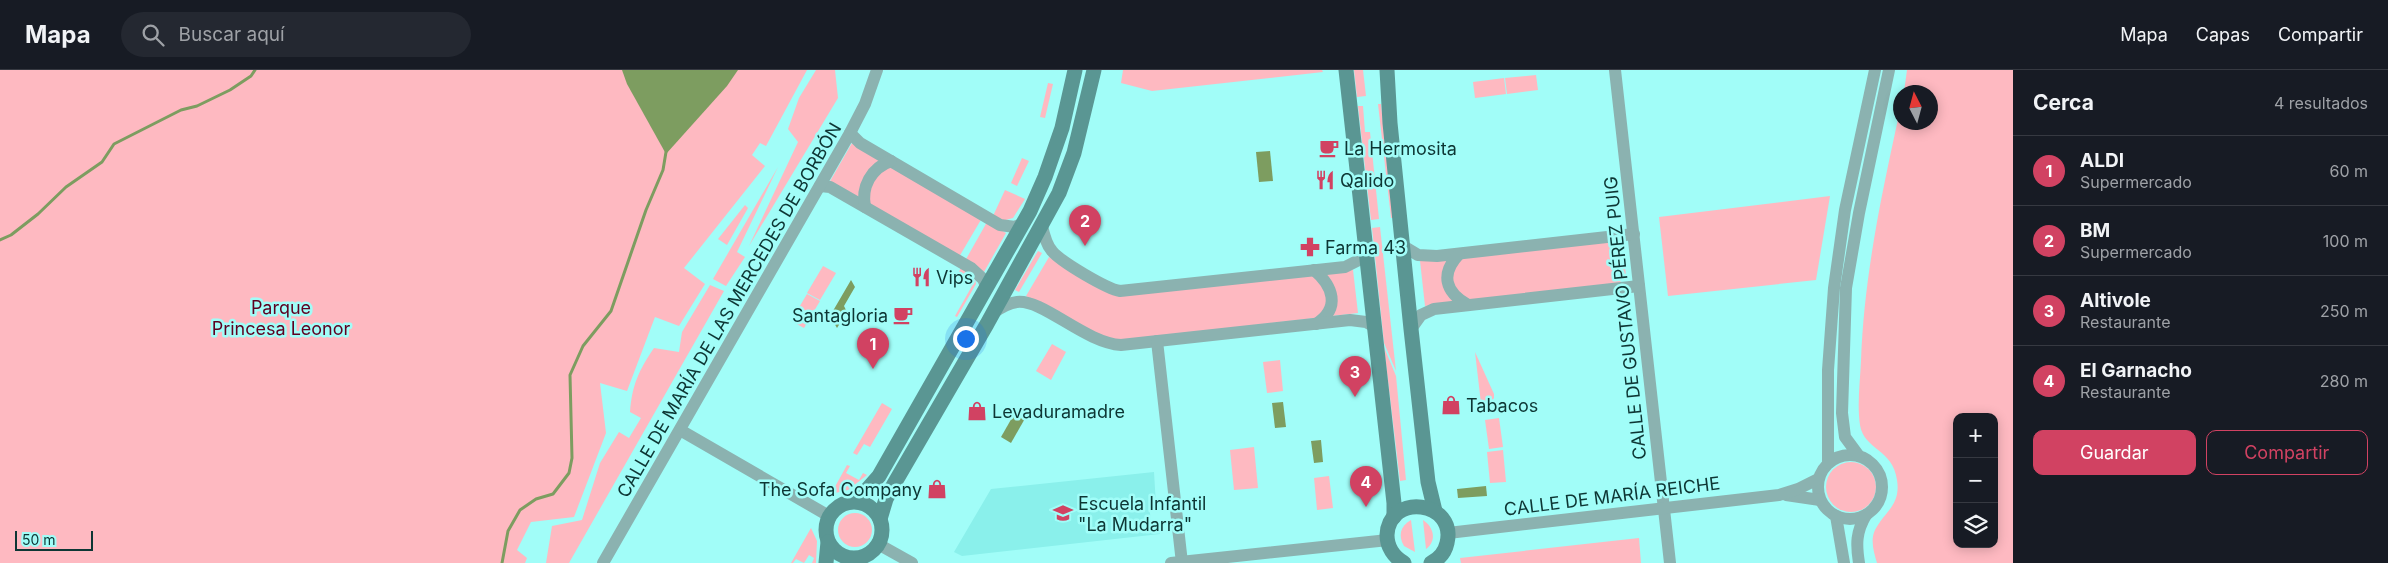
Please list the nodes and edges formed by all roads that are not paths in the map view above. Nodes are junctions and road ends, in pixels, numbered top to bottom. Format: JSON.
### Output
{"nodes":[{"id":1,"x":877,"y":70,"type":"edge"},
{"id":2,"x":1075,"y":70,"type":"edge"},
{"id":3,"x":1094,"y":70,"type":"edge"},
{"id":4,"x":1346,"y":70,"type":"edge"},
{"id":5,"x":1387,"y":70,"type":"edge"},
{"id":6,"x":1615,"y":70,"type":"edge"},
{"id":7,"x":1875,"y":70,"type":"edge"},
{"id":8,"x":1889,"y":70,"type":"edge"},
{"id":9,"x":850,"y":133,"type":"junction"},
{"id":10,"x":890,"y":161,"type":"junction"},
{"id":11,"x":820,"y":186,"type":"junction"},
{"id":12,"x":866,"y":207,"type":"junction"},
{"id":13,"x":1024,"y":224,"type":"junction"},
{"id":14,"x":1042,"y":226,"type":"junction"},
{"id":15,"x":1634,"y":234,"type":"junction"},
{"id":16,"x":1403,"y":246,"type":"junction"},
{"id":17,"x":1366,"y":253,"type":"junction"},
{"id":18,"x":1459,"y":254,"type":"junction"},
{"id":19,"x":1314,"y":270,"type":"junction"},
{"id":20,"x":1639,"y":286,"type":"junction"},
{"id":21,"x":987,"y":288,"type":"junction"},
{"id":22,"x":1468,"y":305,"type":"junction"},
{"id":23,"x":993,"y":313,"type":"junction"},
{"id":24,"x":1316,"y":324,"type":"junction"},
{"id":25,"x":1375,"y":327,"type":"junction"},
{"id":26,"x":1411,"y":329,"type":"junction"},
{"id":27,"x":1157,"y":341,"type":"junction"},
{"id":28,"x":680,"y":430,"type":"junction"},
{"id":29,"x":1859,"y":456,"type":"junction"},
{"id":30,"x":1828,"y":463,"type":"junction"},
{"id":31,"x":1818,"y":479,"type":"junction"},
{"id":32,"x":1779,"y":495,"type":"junction"},
{"id":33,"x":1820,"y":500,"type":"junction"},
{"id":34,"x":852,"y":501,"type":"junction"},
{"id":35,"x":1663,"y":508,"type":"junction"},
{"id":36,"x":1435,"y":511,"type":"junction"},
{"id":37,"x":1866,"y":515,"type":"junction"},
{"id":38,"x":829,"y":516,"type":"junction"},
{"id":39,"x":1836,"y":516,"type":"junction"},
{"id":40,"x":1394,"y":517,"type":"junction"},
{"id":41,"x":880,"y":519,"type":"junction"},
{"id":42,"x":1448,"y":533,"type":"junction"},
{"id":43,"x":1388,"y":540,"type":"junction"},
{"id":44,"x":828,"y":542,"type":"junction"},
{"id":45,"x":878,"y":544,"type":"junction"},
{"id":46,"x":1437,"y":560,"type":"edge"},
{"id":47,"x":854,"y":561,"type":"edge"},
{"id":48,"x":1401,"y":562,"type":"edge"},
{"id":49,"x":603,"y":563,"type":"edge"},
{"id":50,"x":826,"y":563,"type":"edge"},
{"id":51,"x":912,"y":563,"type":"edge"},
{"id":52,"x":1178,"y":563,"type":"edge"},
{"id":53,"x":1670,"y":563,"type":"edge"},
{"id":54,"x":1844,"y":563,"type":"edge"},
{"id":55,"x":1859,"y":563,"type":"edge"}],
"edges":[{"from":1,"to":9,"type":"street","name":"CALLE DE MARÍA DE LAS MERCEDES DE BORBÓN"},
{"from":2,"to":13,"type":"street"},
{"from":3,"to":14,"type":"street"},
{"from":4,"to":17,"type":"street"},
{"from":5,"to":16,"type":"street"},
{"from":6,"to":15,"type":"street","name":"CALLE DE GUSTAVO PÉREZ PUIG"},
{"from":7,"to":30,"type":"street"},
{"from":8,"to":29,"type":"street"},
{"from":9,"to":10,"type":"street"},
{"from":9,"to":11,"type":"street","name":"CALLE DE MARÍA DE LAS MERCEDES DE BORBÓN"},
{"from":10,"to":12,"type":"street"},
{"from":10,"to":13,"type":"street"},
{"from":11,"to":12,"type":"street"},
{"from":11,"to":28,"type":"street","name":"CALLE DE MARÍA DE LAS MERCEDES DE BORBÓN"},
{"from":12,"to":21,"type":"street"},
{"from":13,"to":21,"type":"street"},
{"from":14,"to":19,"type":"street"},
{"from":14,"to":23,"type":"street"},
{"from":15,"to":18,"type":"street"},
{"from":15,"to":20,"type":"street","name":"CALLE DE GUSTAVO PÉREZ PUIG"},
{"from":16,"to":18,"type":"street"},
{"from":16,"to":26,"type":"street"},
{"from":17,"to":19,"type":"street"},
{"from":17,"to":25,"type":"street"},
{"from":18,"to":22,"type":"street"},
{"from":19,"to":24,"type":"street"},
{"from":20,"to":22,"type":"street"},
{"from":20,"to":35,"type":"street","name":"CALLE DE GUSTAVO PÉREZ PUIG"},
{"from":21,"to":34,"type":"street"},
{"from":22,"to":26,"type":"street"},
{"from":23,"to":27,"type":"street"},
{"from":23,"to":41,"type":"street"},
{"from":24,"to":25,"type":"street"},
{"from":24,"to":27,"type":"street"},
{"from":25,"to":40,"type":"street"},
{"from":26,"to":36,"type":"street"},
{"from":27,"to":52,"type":"street"},
{"from":28,"to":38,"type":"street"},
{"from":28,"to":49,"type":"street","name":"CALLE DE MARÍA DE LAS MERCEDES DE BORBÓN"},
{"from":29,"to":30,"type":"street"},
{"from":29,"to":37,"type":"street"},
{"from":30,"to":31,"type":"street"},
{"from":31,"to":32,"type":"street","name":"CALLE DE MARÍA REICHE"},
{"from":31,"to":33,"type":"street"},
{"from":32,"to":33,"type":"street","name":"CALLE DE MARÍA REICHE"},
{"from":32,"to":35,"type":"street","name":"CALLE DE MARÍA REICHE"},
{"from":33,"to":39,"type":"street"},
{"from":34,"to":38,"type":"street"},
{"from":34,"to":41,"type":"street"},
{"from":35,"to":42,"type":"street","name":"CALLE DE MARÍA REICHE"},
{"from":35,"to":53,"type":"street","name":"CALLE DE GUSTAVO PÉREZ PUIG"},
{"from":36,"to":40,"type":"street"},
{"from":36,"to":42,"type":"street"},
{"from":37,"to":39,"type":"street"},
{"from":37,"to":55,"type":"street"},
{"from":38,"to":44,"type":"street"},
{"from":39,"to":54,"type":"street"},
{"from":40,"to":43,"type":"street"},
{"from":41,"to":45,"type":"street"},
{"from":42,"to":46,"type":"street"},
{"from":43,"to":48,"type":"street"},
{"from":43,"to":52,"type":"street"},
{"from":44,"to":47,"type":"street"},
{"from":44,"to":50,"type":"street"},
{"from":45,"to":47,"type":"street"},
{"from":45,"to":51,"type":"street"}]}
